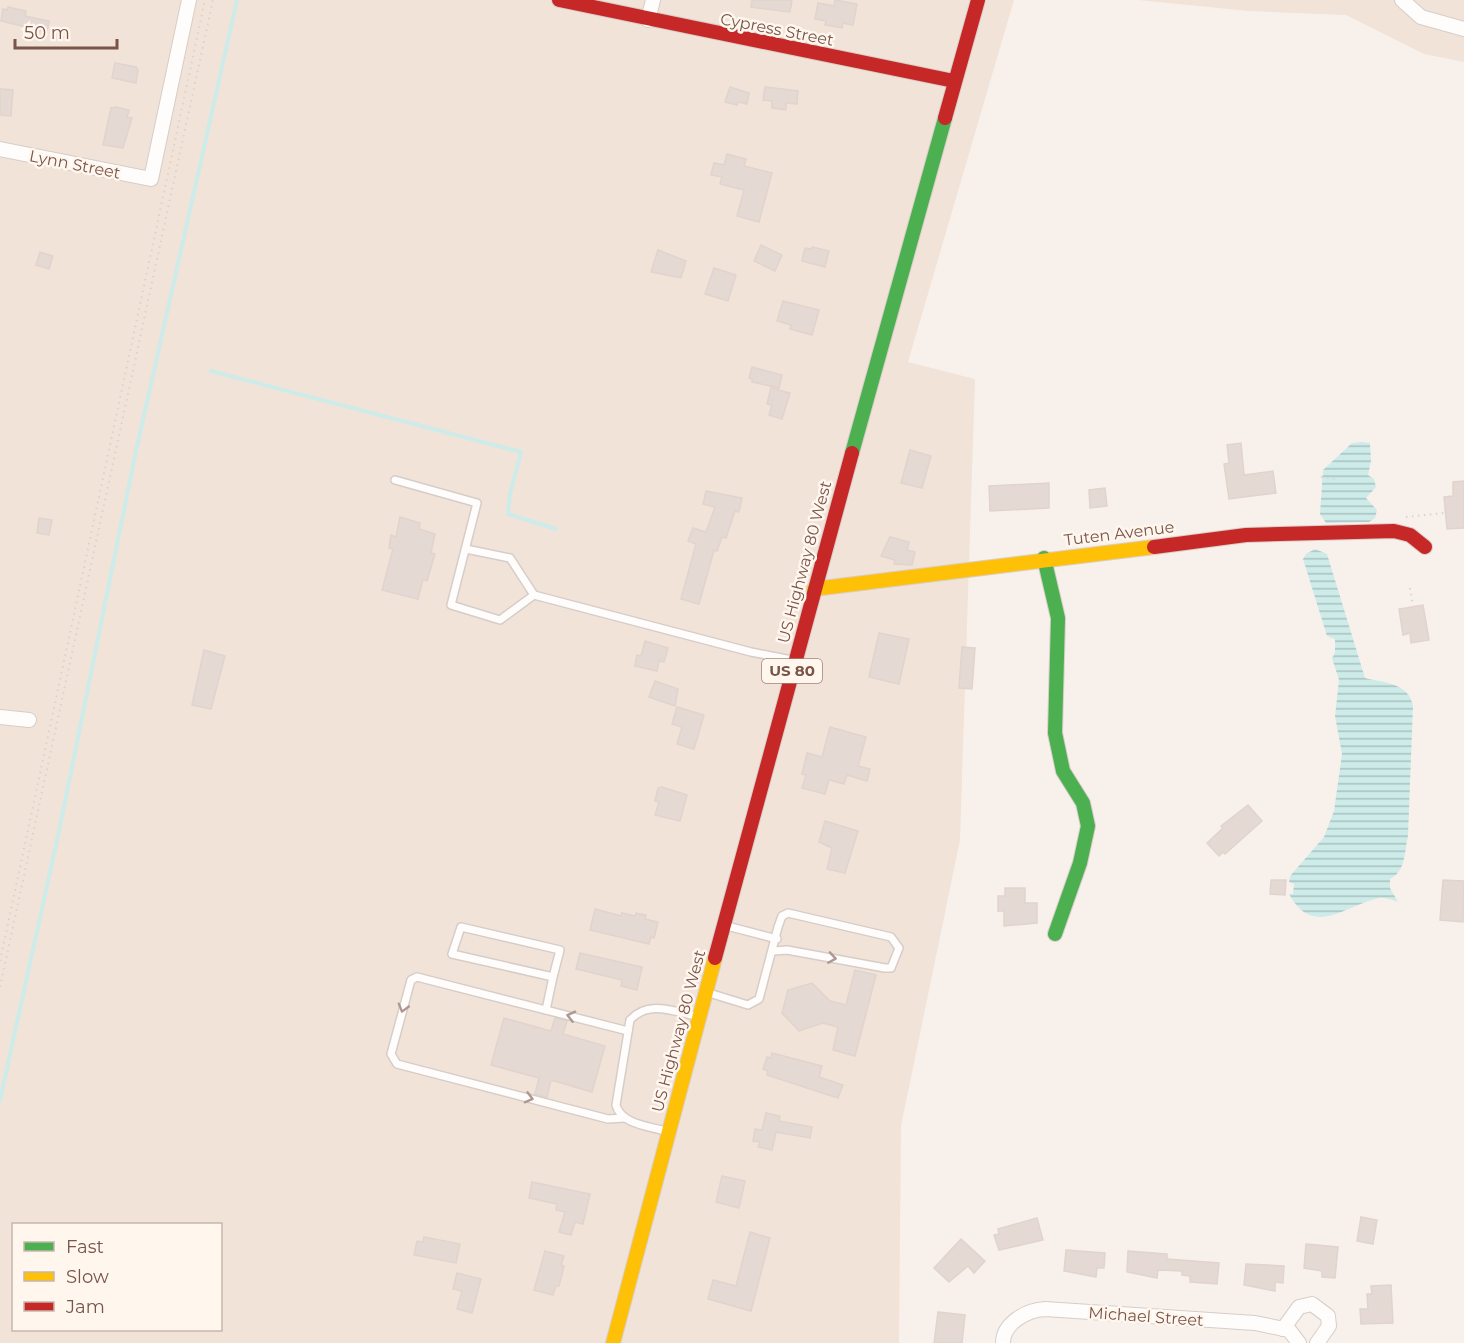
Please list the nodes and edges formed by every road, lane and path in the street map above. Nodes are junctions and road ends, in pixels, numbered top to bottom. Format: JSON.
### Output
{"nodes":[{"id":1,"x":189,"y":0,"type":"edge"},
{"id":2,"x":205,"y":0,"type":"edge"},
{"id":3,"x":213,"y":0,"type":"edge"},
{"id":4,"x":559,"y":0,"type":"edge"},
{"id":5,"x":652,"y":0,"type":"edge"},
{"id":6,"x":978,"y":0,"type":"edge"},
{"id":7,"x":1402,"y":0,"type":"edge"},
{"id":8,"x":648,"y":20,"type":"junction"},
{"id":9,"x":1464,"y":29,"type":"edge"},
{"id":10,"x":954,"y":81,"type":"junction"},
{"id":11,"x":0,"y":149,"type":"edge"},
{"id":12,"x":1321,"y":477,"type":"dead end"},
{"id":13,"x":1338,"y":479,"type":"dead end"},
{"id":14,"x":394,"y":480,"type":"dead end"},
{"id":15,"x":1444,"y":513,"type":"dead end"},
{"id":16,"x":1405,"y":517,"type":"dead end"},
{"id":17,"x":1425,"y":547,"type":"dead end"},
{"id":18,"x":466,"y":549,"type":"junction"},
{"id":19,"x":1044,"y":558,"type":"junction"},
{"id":20,"x":1410,"y":588,"type":"dead end"},
{"id":21,"x":814,"y":589,"type":"junction"},
{"id":22,"x":534,"y":595,"type":"junction"},
{"id":23,"x":1413,"y":605,"type":"dead end"},
{"id":24,"x":794,"y":661,"type":"junction"},
{"id":25,"x":0,"y":717,"type":"edge"},
{"id":26,"x":28,"y":720,"type":"dead end"},
{"id":27,"x":724,"y":925,"type":"junction"},
{"id":28,"x":1055,"y":933,"type":"dead end"},
{"id":29,"x":777,"y":939,"type":"junction"},
{"id":30,"x":774,"y":951,"type":"junction"},
{"id":31,"x":0,"y":961,"type":"edge"},
{"id":32,"x":553,"y":977,"type":"junction"},
{"id":33,"x":0,"y":987,"type":"edge"},
{"id":34,"x":706,"y":992,"type":"junction"},
{"id":35,"x":546,"y":1010,"type":"junction"},
{"id":36,"x":699,"y":1017,"type":"junction"},
{"id":37,"x":628,"y":1031,"type":"junction"},
{"id":38,"x":624,"y":1119,"type":"junction"},
{"id":39,"x":668,"y":1132,"type":"junction"},
{"id":40,"x":1283,"y":1329,"type":"junction"},
{"id":41,"x":613,"y":1343,"type":"edge"},
{"id":42,"x":1003,"y":1343,"type":"edge"},
{"id":43,"x":1299,"y":1343,"type":"edge"},
{"id":44,"x":1317,"y":1343,"type":"edge"}],
"edges":[{"from":1,"to":11,"type":"street","name":"Lynn Street"},
{"from":2,"to":31,"type":"path"},
{"from":3,"to":33,"type":"path"},
{"from":4,"to":8,"type":"street","name":"Cypress Street"},
{"from":5,"to":8,"type":"street"},
{"from":6,"to":10,"type":"street","name":"US Highway 80 West","number":"US 80"},
{"from":7,"to":9,"type":"street"},
{"from":8,"to":10,"type":"street","name":"Cypress Street"},
{"from":10,"to":21,"type":"street","name":"US Highway 80 West","number":"US 80"},
{"from":12,"to":13,"type":"path"},
{"from":14,"to":18,"type":"lane"},
{"from":15,"to":16,"type":"path"},
{"from":17,"to":19,"type":"street","name":"Tuten Avenue"},
{"from":18,"to":22,"type":"lane"},
{"from":18,"to":22,"type":"lane"},
{"from":19,"to":21,"type":"street","name":"Tuten Avenue"},
{"from":19,"to":28,"type":"street"},
{"from":20,"to":23,"type":"path"},
{"from":21,"to":24,"type":"street","name":"US Highway 80 West","number":"US 80"},
{"from":22,"to":24,"type":"lane"},
{"from":24,"to":27,"type":"street","name":"US Highway 80 West","number":"US 80"},
{"from":25,"to":26,"type":"street"},
{"from":27,"to":29,"type":"lane"},
{"from":27,"to":34,"type":"street","name":"US Highway 80 West","number":"US 80"},
{"from":29,"to":30,"type":"lane"},
{"from":30,"to":29,"type":"lane","one_way":true},
{"from":30,"to":34,"type":"lane"},
{"from":32,"to":32,"type":"lane"},
{"from":32,"to":35,"type":"lane"},
{"from":34,"to":36,"type":"street","name":"US Highway 80 West","number":"US 80"},
{"from":37,"to":35,"type":"lane","one_way":true},
{"from":35,"to":38,"type":"lane","one_way":true},
{"from":36,"to":37,"type":"lane"},
{"from":36,"to":39,"type":"street","name":"US Highway 80 West","number":"US 80"},
{"from":37,"to":38,"type":"lane"},
{"from":38,"to":39,"type":"lane"},
{"from":39,"to":41,"type":"street","name":"US Highway 80 West","number":"US 80"},
{"from":40,"to":42,"type":"street","name":"Michael Street"},
{"from":40,"to":43,"type":"street","name":"Michael Street"},
{"from":40,"to":44,"type":"street"}]}
